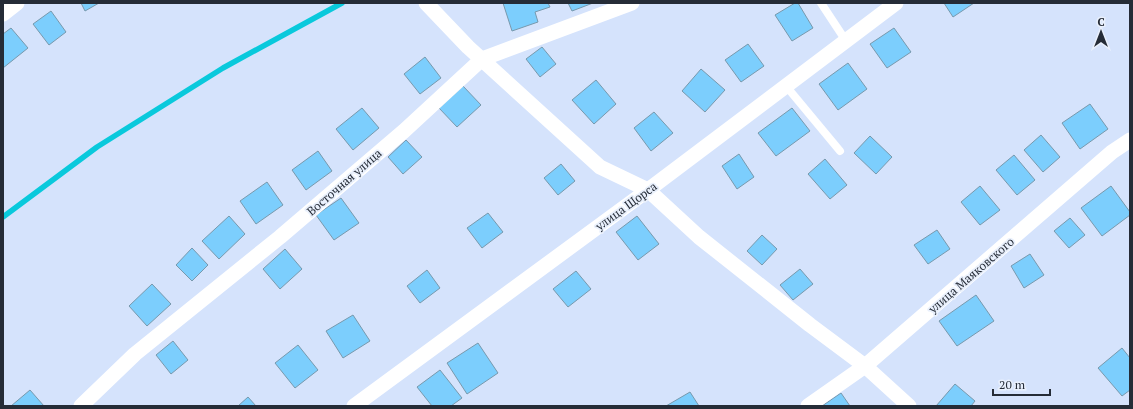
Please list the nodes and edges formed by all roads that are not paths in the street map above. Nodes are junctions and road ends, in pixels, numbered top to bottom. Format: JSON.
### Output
{"nodes":[{"id":1,"x":17,"y":3,"type":"edge"},
{"id":2,"x":426,"y":3,"type":"edge"},
{"id":3,"x":632,"y":3,"type":"edge"},
{"id":4,"x":821,"y":3,"type":"edge"},
{"id":5,"x":896,"y":3,"type":"edge"},
{"id":6,"x":3,"y":14,"type":"edge"},
{"id":7,"x":846,"y":40,"type":"junction"},
{"id":8,"x":482,"y":59,"type":"junction"},
{"id":9,"x":786,"y":86,"type":"junction"},
{"id":10,"x":1130,"y":140,"type":"edge"},
{"id":11,"x":840,"y":151,"type":"dead end"},
{"id":12,"x":648,"y":190,"type":"junction"},
{"id":13,"x":865,"y":366,"type":"junction"},
{"id":14,"x":81,"y":406,"type":"edge"},
{"id":15,"x":354,"y":406,"type":"edge"},
{"id":16,"x":808,"y":406,"type":"edge"},
{"id":17,"x":909,"y":406,"type":"edge"}],
"edges":[{"from":1,"to":6,"type":"street"},
{"from":2,"to":8,"type":"street"},
{"from":3,"to":8,"type":"street","name":"Восточная улица"},
{"from":4,"to":7,"type":"lane"},
{"from":5,"to":7,"type":"street","name":"улица Щорса"},
{"from":7,"to":9,"type":"street","name":"улица Щорса"},
{"from":8,"to":12,"type":"street"},
{"from":8,"to":14,"type":"street","name":"Восточная улица"},
{"from":9,"to":11,"type":"lane"},
{"from":9,"to":12,"type":"street","name":"улица Щорса"},
{"from":10,"to":13,"type":"street","name":"улица Маяковского"},
{"from":12,"to":13,"type":"street"},
{"from":12,"to":15,"type":"street","name":"улица Щорса"},
{"from":13,"to":16,"type":"street","name":"улица Маяковского"},
{"from":13,"to":17,"type":"street"}]}
